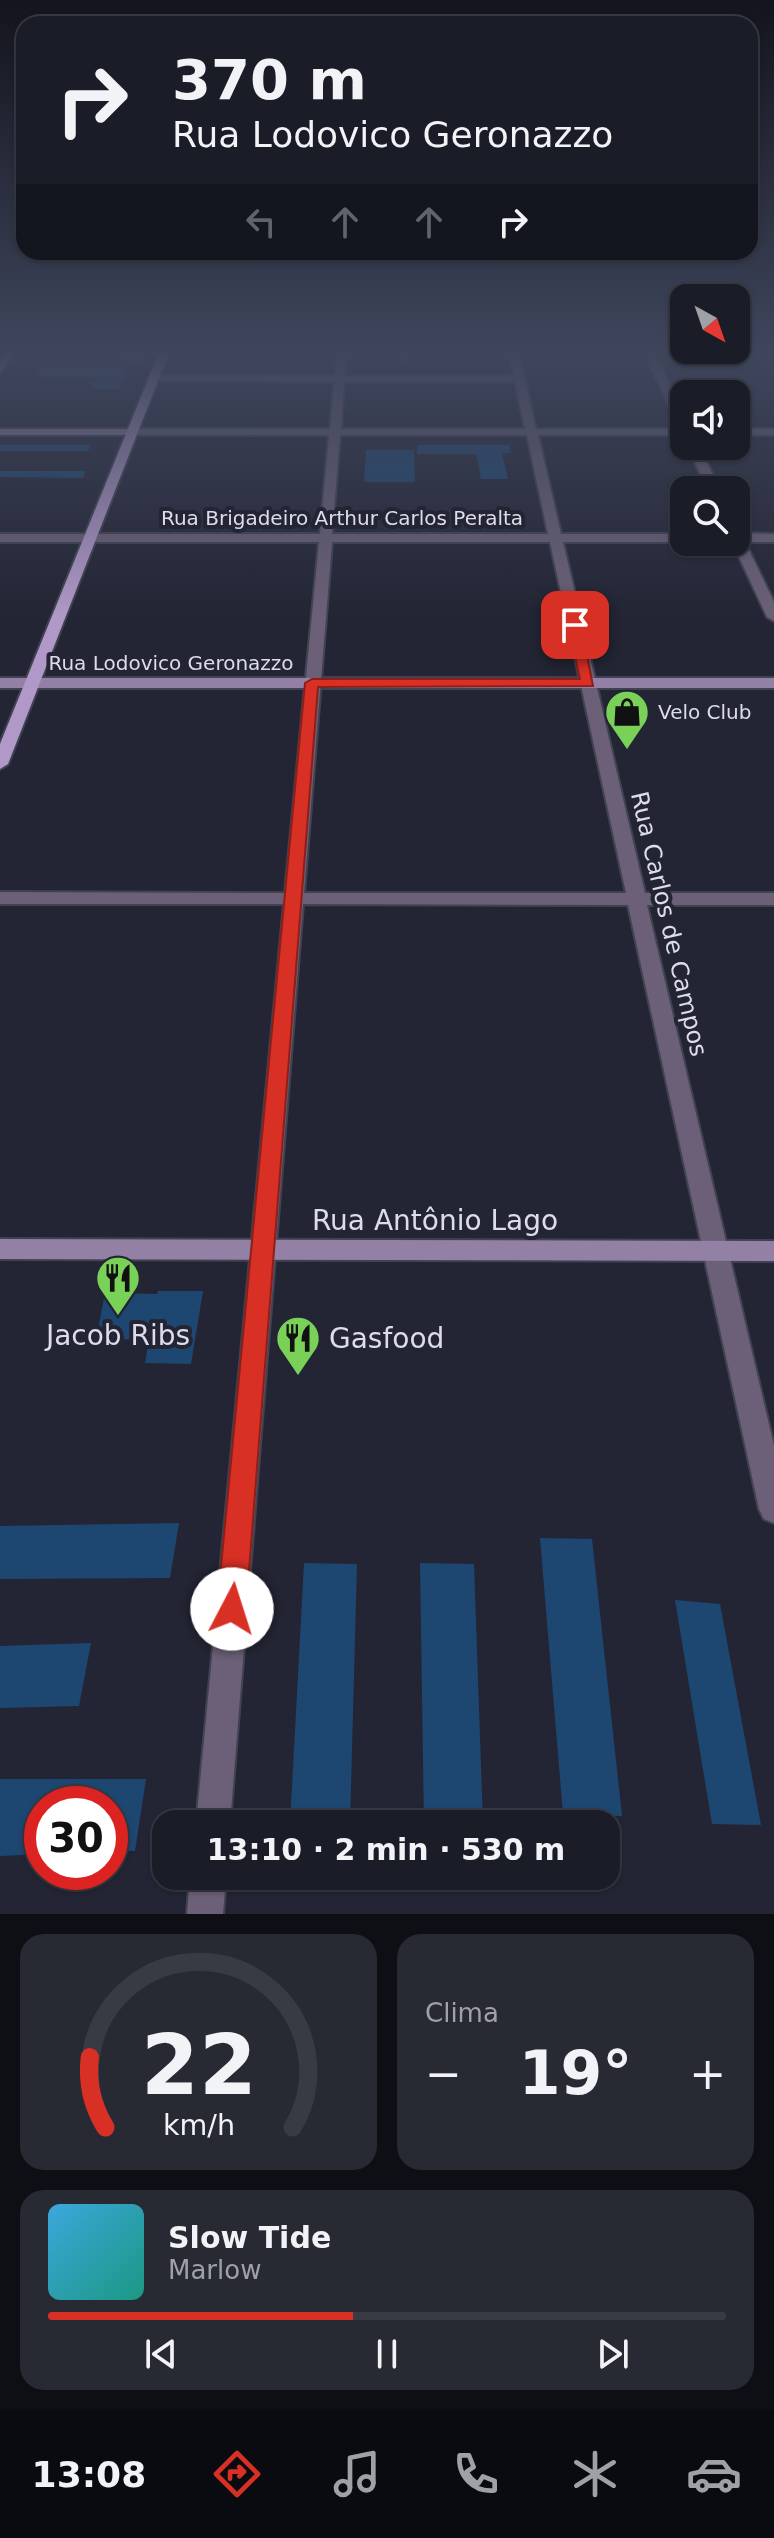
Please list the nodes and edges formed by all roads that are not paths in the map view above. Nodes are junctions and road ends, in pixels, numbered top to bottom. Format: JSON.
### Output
{"nodes":[{"id":1,"x":129,"y":439,"type":"edge"},
{"id":2,"x":333,"y":439,"type":"edge"},
{"id":3,"x":533,"y":439,"type":"edge"},
{"id":4,"x":0,"y":538,"type":"edge"},
{"id":5,"x":90,"y":538,"type":"junction"},
{"id":6,"x":324,"y":538,"type":"junction"},
{"id":7,"x":555,"y":538,"type":"junction"},
{"id":8,"x":670,"y":538,"type":"edge"},
{"id":9,"x":750,"y":538,"type":"edge"},
{"id":10,"x":774,"y":538,"type":"edge"},
{"id":11,"x":745,"y":556,"type":"edge"},
{"id":12,"x":774,"y":617,"type":"edge"},
{"id":13,"x":0,"y":683,"type":"edge"},
{"id":14,"x":32,"y":683,"type":"junction"},
{"id":15,"x":312,"y":683,"type":"junction"},
{"id":16,"x":588,"y":683,"type":"junction"},
{"id":17,"x":774,"y":683,"type":"edge"},
{"id":18,"x":0,"y":764,"type":"edge"},
{"id":19,"x":0,"y":898,"type":"edge"},
{"id":20,"x":293,"y":898,"type":"junction"},
{"id":21,"x":637,"y":898,"type":"junction"},
{"id":22,"x":774,"y":899,"type":"edge"},
{"id":23,"x":0,"y":1249,"type":"edge"},
{"id":24,"x":263,"y":1249,"type":"junction"},
{"id":25,"x":716,"y":1250,"type":"junction"},
{"id":26,"x":774,"y":1251,"type":"edge"},
{"id":27,"x":774,"y":1509,"type":"edge"},
{"id":28,"x":214,"y":1810,"type":"edge"},
{"id":29,"x":207,"y":1890,"type":"edge"},
{"id":30,"x":205,"y":1914,"type":"edge"}],
"edges":[{"from":1,"to":5,"type":"main road"},
{"from":2,"to":6,"type":"street"},
{"from":3,"to":7,"type":"street","name":"Rua Carlos de Campos"},
{"from":4,"to":5,"type":"street","name":"Rua Brigadeiro Arthur Carlos Peralta"},
{"from":5,"to":6,"type":"street","name":"Rua Brigadeiro Arthur Carlos Peralta"},
{"from":5,"to":14,"type":"main road"},
{"from":6,"to":7,"type":"street","name":"Rua Brigadeiro Arthur Carlos Peralta"},
{"from":6,"to":15,"type":"street"},
{"from":7,"to":8,"type":"street","name":"Rua Brigadeiro Arthur Carlos Peralta"},
{"from":7,"to":16,"type":"street","name":"Rua Carlos de Campos"},
{"from":9,"to":10,"type":"street"},
{"from":11,"to":12,"type":"street"},
{"from":13,"to":14,"type":"main road","name":"Rua Lodovico Geronazzo"},
{"from":14,"to":15,"type":"main road","name":"Rua Lodovico Geronazzo"},
{"from":14,"to":18,"type":"main road"},
{"from":15,"to":16,"type":"main road","name":"Rua Lodovico Geronazzo"},
{"from":15,"to":20,"type":"street"},
{"from":16,"to":17,"type":"main road","name":"Rua Lodovico Geronazzo"},
{"from":16,"to":21,"type":"street","name":"Rua Carlos de Campos"},
{"from":19,"to":20,"type":"street"},
{"from":20,"to":21,"type":"street"},
{"from":20,"to":24,"type":"street"},
{"from":21,"to":22,"type":"street"},
{"from":21,"to":25,"type":"street","name":"Rua Carlos de Campos"},
{"from":23,"to":24,"type":"main road","name":"Rua Antônio Lago"},
{"from":24,"to":25,"type":"main road","name":"Rua Antônio Lago"},
{"from":24,"to":28,"type":"street"},
{"from":25,"to":26,"type":"main road","name":"Rua Antônio Lago"},
{"from":25,"to":27,"type":"street","name":"Rua Carlos de Campos"},
{"from":29,"to":30,"type":"street"}]}
